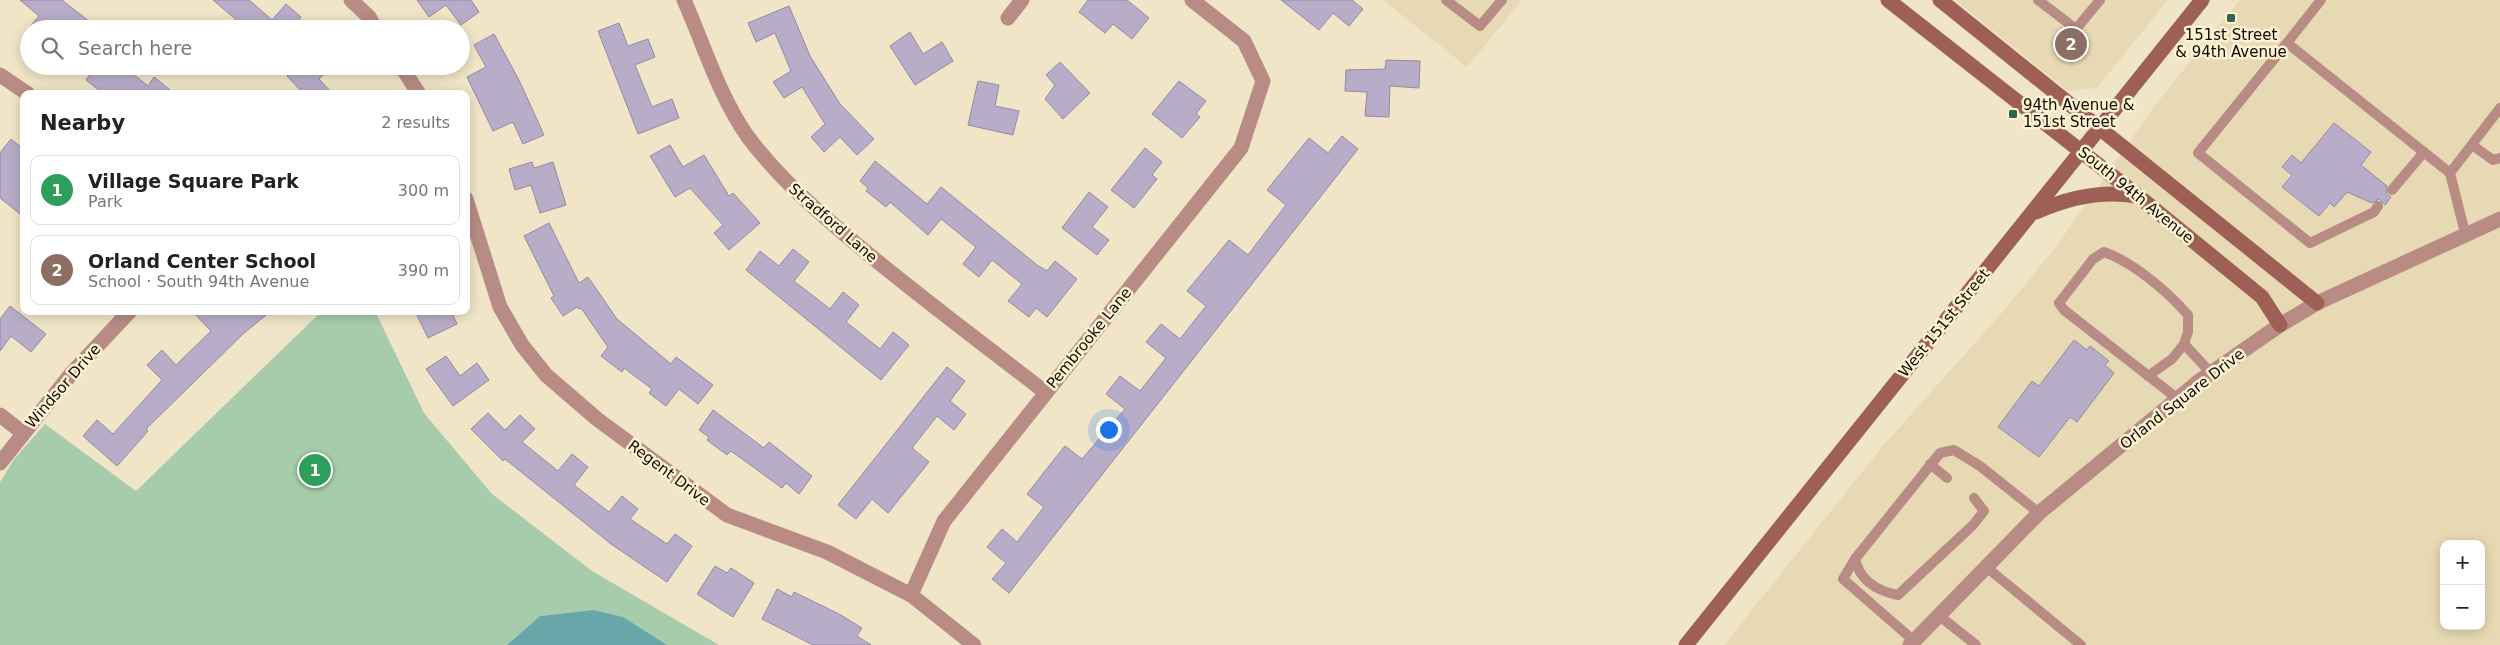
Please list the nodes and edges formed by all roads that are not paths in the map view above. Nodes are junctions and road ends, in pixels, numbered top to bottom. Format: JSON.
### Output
{"nodes":[{"id":1,"x":351,"y":0,"type":"edge"},
{"id":2,"x":684,"y":0,"type":"edge"},
{"id":3,"x":1022,"y":0,"type":"edge"},
{"id":4,"x":1192,"y":0,"type":"edge"},
{"id":5,"x":1446,"y":0,"type":"edge"},
{"id":6,"x":1502,"y":0,"type":"edge"},
{"id":7,"x":1888,"y":0,"type":"edge"},
{"id":8,"x":1940,"y":0,"type":"edge"},
{"id":9,"x":2038,"y":0,"type":"edge"},
{"id":10,"x":2100,"y":0,"type":"edge"},
{"id":11,"x":2202,"y":0,"type":"edge"},
{"id":12,"x":2321,"y":0,"type":"edge"},
{"id":13,"x":1008,"y":18,"type":"dead end"},
{"id":14,"x":371,"y":20,"type":"edge"},
{"id":15,"x":2287,"y":43,"type":"junction"},
{"id":16,"x":0,"y":75,"type":"edge"},
{"id":17,"x":407,"y":75,"type":"edge"},
{"id":18,"x":22,"y":90,"type":"edge"},
{"id":19,"x":416,"y":90,"type":"edge"},
{"id":20,"x":2500,"y":108,"type":"edge"},
{"id":21,"x":2100,"y":129,"type":"junction"},
{"id":22,"x":2472,"y":145,"type":"junction"},
{"id":23,"x":2082,"y":152,"type":"junction"},
{"id":24,"x":2424,"y":152,"type":"junction"},
{"id":25,"x":2500,"y":158,"type":"edge"},
{"id":26,"x":2450,"y":172,"type":"junction"},
{"id":27,"x":2392,"y":190,"type":"dead end"},
{"id":28,"x":2138,"y":196,"type":"junction"},
{"id":29,"x":2378,"y":206,"type":"dead end"},
{"id":30,"x":470,"y":212,"type":"edge"},
{"id":31,"x":2032,"y":214,"type":"junction"},
{"id":32,"x":2500,"y":219,"type":"edge"},
{"id":33,"x":2465,"y":233,"type":"junction"},
{"id":34,"x":2317,"y":303,"type":"junction"},
{"id":35,"x":126,"y":315,"type":"edge"},
{"id":36,"x":2280,"y":325,"type":"junction"},
{"id":37,"x":2184,"y":344,"type":"junction"},
{"id":38,"x":2211,"y":373,"type":"junction"},
{"id":39,"x":2148,"y":376,"type":"junction"},
{"id":40,"x":1046,"y":392,"type":"junction"},
{"id":41,"x":2178,"y":399,"type":"junction"},
{"id":42,"x":0,"y":415,"type":"edge"},
{"id":43,"x":23,"y":433,"type":"junction"},
{"id":44,"x":0,"y":464,"type":"edge"},
{"id":45,"x":1930,"y":464,"type":"junction"},
{"id":46,"x":1947,"y":478,"type":"dead end"},
{"id":47,"x":1974,"y":498,"type":"dead end"},
{"id":48,"x":2039,"y":513,"type":"junction"},
{"id":49,"x":1854,"y":559,"type":"junction"},
{"id":50,"x":1985,"y":566,"type":"junction"},
{"id":51,"x":911,"y":595,"type":"junction"},
{"id":52,"x":1937,"y":614,"type":"junction"},
{"id":53,"x":1911,"y":643,"type":"edge"},
{"id":54,"x":974,"y":645,"type":"edge"},
{"id":55,"x":1686,"y":645,"type":"edge"},
{"id":56,"x":1976,"y":645,"type":"edge"},
{"id":57,"x":2081,"y":645,"type":"edge"}],
"edges":[{"from":1,"to":14,"type":"street"},
{"from":2,"to":40,"type":"street","name":"Stradford Lane"},
{"from":3,"to":13,"type":"street"},
{"from":4,"to":40,"type":"street","name":"Pembrooke Lane"},
{"from":5,"to":6,"type":"lane"},
{"from":7,"to":23,"type":"street","name":"South 94th Avenue"},
{"from":8,"to":21,"type":"street","name":"South 94th Avenue"},
{"from":9,"to":10,"type":"lane"},
{"from":11,"to":21,"type":"street","name":"West 151st Street"},
{"from":12,"to":15,"type":"lane"},
{"from":15,"to":24,"type":"lane"},
{"from":15,"to":29,"type":"lane"},
{"from":16,"to":18,"type":"street"},
{"from":17,"to":19,"type":"street"},
{"from":20,"to":22,"type":"lane"},
{"from":21,"to":23,"type":"street","name":"West 151st Street"},
{"from":21,"to":34,"type":"street","name":"South 94th Avenue"},
{"from":22,"to":25,"type":"lane"},
{"from":22,"to":26,"type":"lane"},
{"from":23,"to":28,"type":"street","name":"South 94th Avenue"},
{"from":23,"to":31,"type":"street","name":"West 151st Street"},
{"from":24,"to":26,"type":"lane"},
{"from":24,"to":27,"type":"lane"},
{"from":26,"to":33,"type":"lane"},
{"from":28,"to":31,"type":"street"},
{"from":28,"to":36,"type":"street","name":"South 94th Avenue"},
{"from":30,"to":51,"type":"street","name":"Regent Drive"},
{"from":31,"to":55,"type":"street","name":"West 151st Street"},
{"from":32,"to":33,"type":"street","name":"Orland Square Drive"},
{"from":33,"to":34,"type":"street","name":"Orland Square Drive"},
{"from":34,"to":36,"type":"street","name":"Orland Square Drive"},
{"from":35,"to":43,"type":"street","name":"Windsor Drive"},
{"from":36,"to":38,"type":"street","name":"Orland Square Drive"},
{"from":37,"to":38,"type":"lane"},
{"from":37,"to":39,"type":"lane"},
{"from":37,"to":39,"type":"lane"},
{"from":38,"to":41,"type":"street","name":"Orland Square Drive"},
{"from":39,"to":41,"type":"lane"},
{"from":40,"to":51,"type":"street","name":"Pembrooke Lane"},
{"from":41,"to":48,"type":"street","name":"Orland Square Drive"},
{"from":42,"to":43,"type":"street"},
{"from":43,"to":44,"type":"street","name":"Windsor Drive"},
{"from":45,"to":46,"type":"lane"},
{"from":45,"to":48,"type":"lane"},
{"from":45,"to":49,"type":"lane"},
{"from":47,"to":49,"type":"lane"},
{"from":48,"to":50,"type":"street","name":"Orland Square Drive"},
{"from":49,"to":53,"type":"lane"},
{"from":50,"to":52,"type":"street","name":"Orland Square Drive"},
{"from":50,"to":57,"type":"lane"},
{"from":51,"to":54,"type":"street","name":"Regent Drive"},
{"from":52,"to":53,"type":"street","name":"Orland Square Drive"},
{"from":52,"to":56,"type":"lane"}]}
